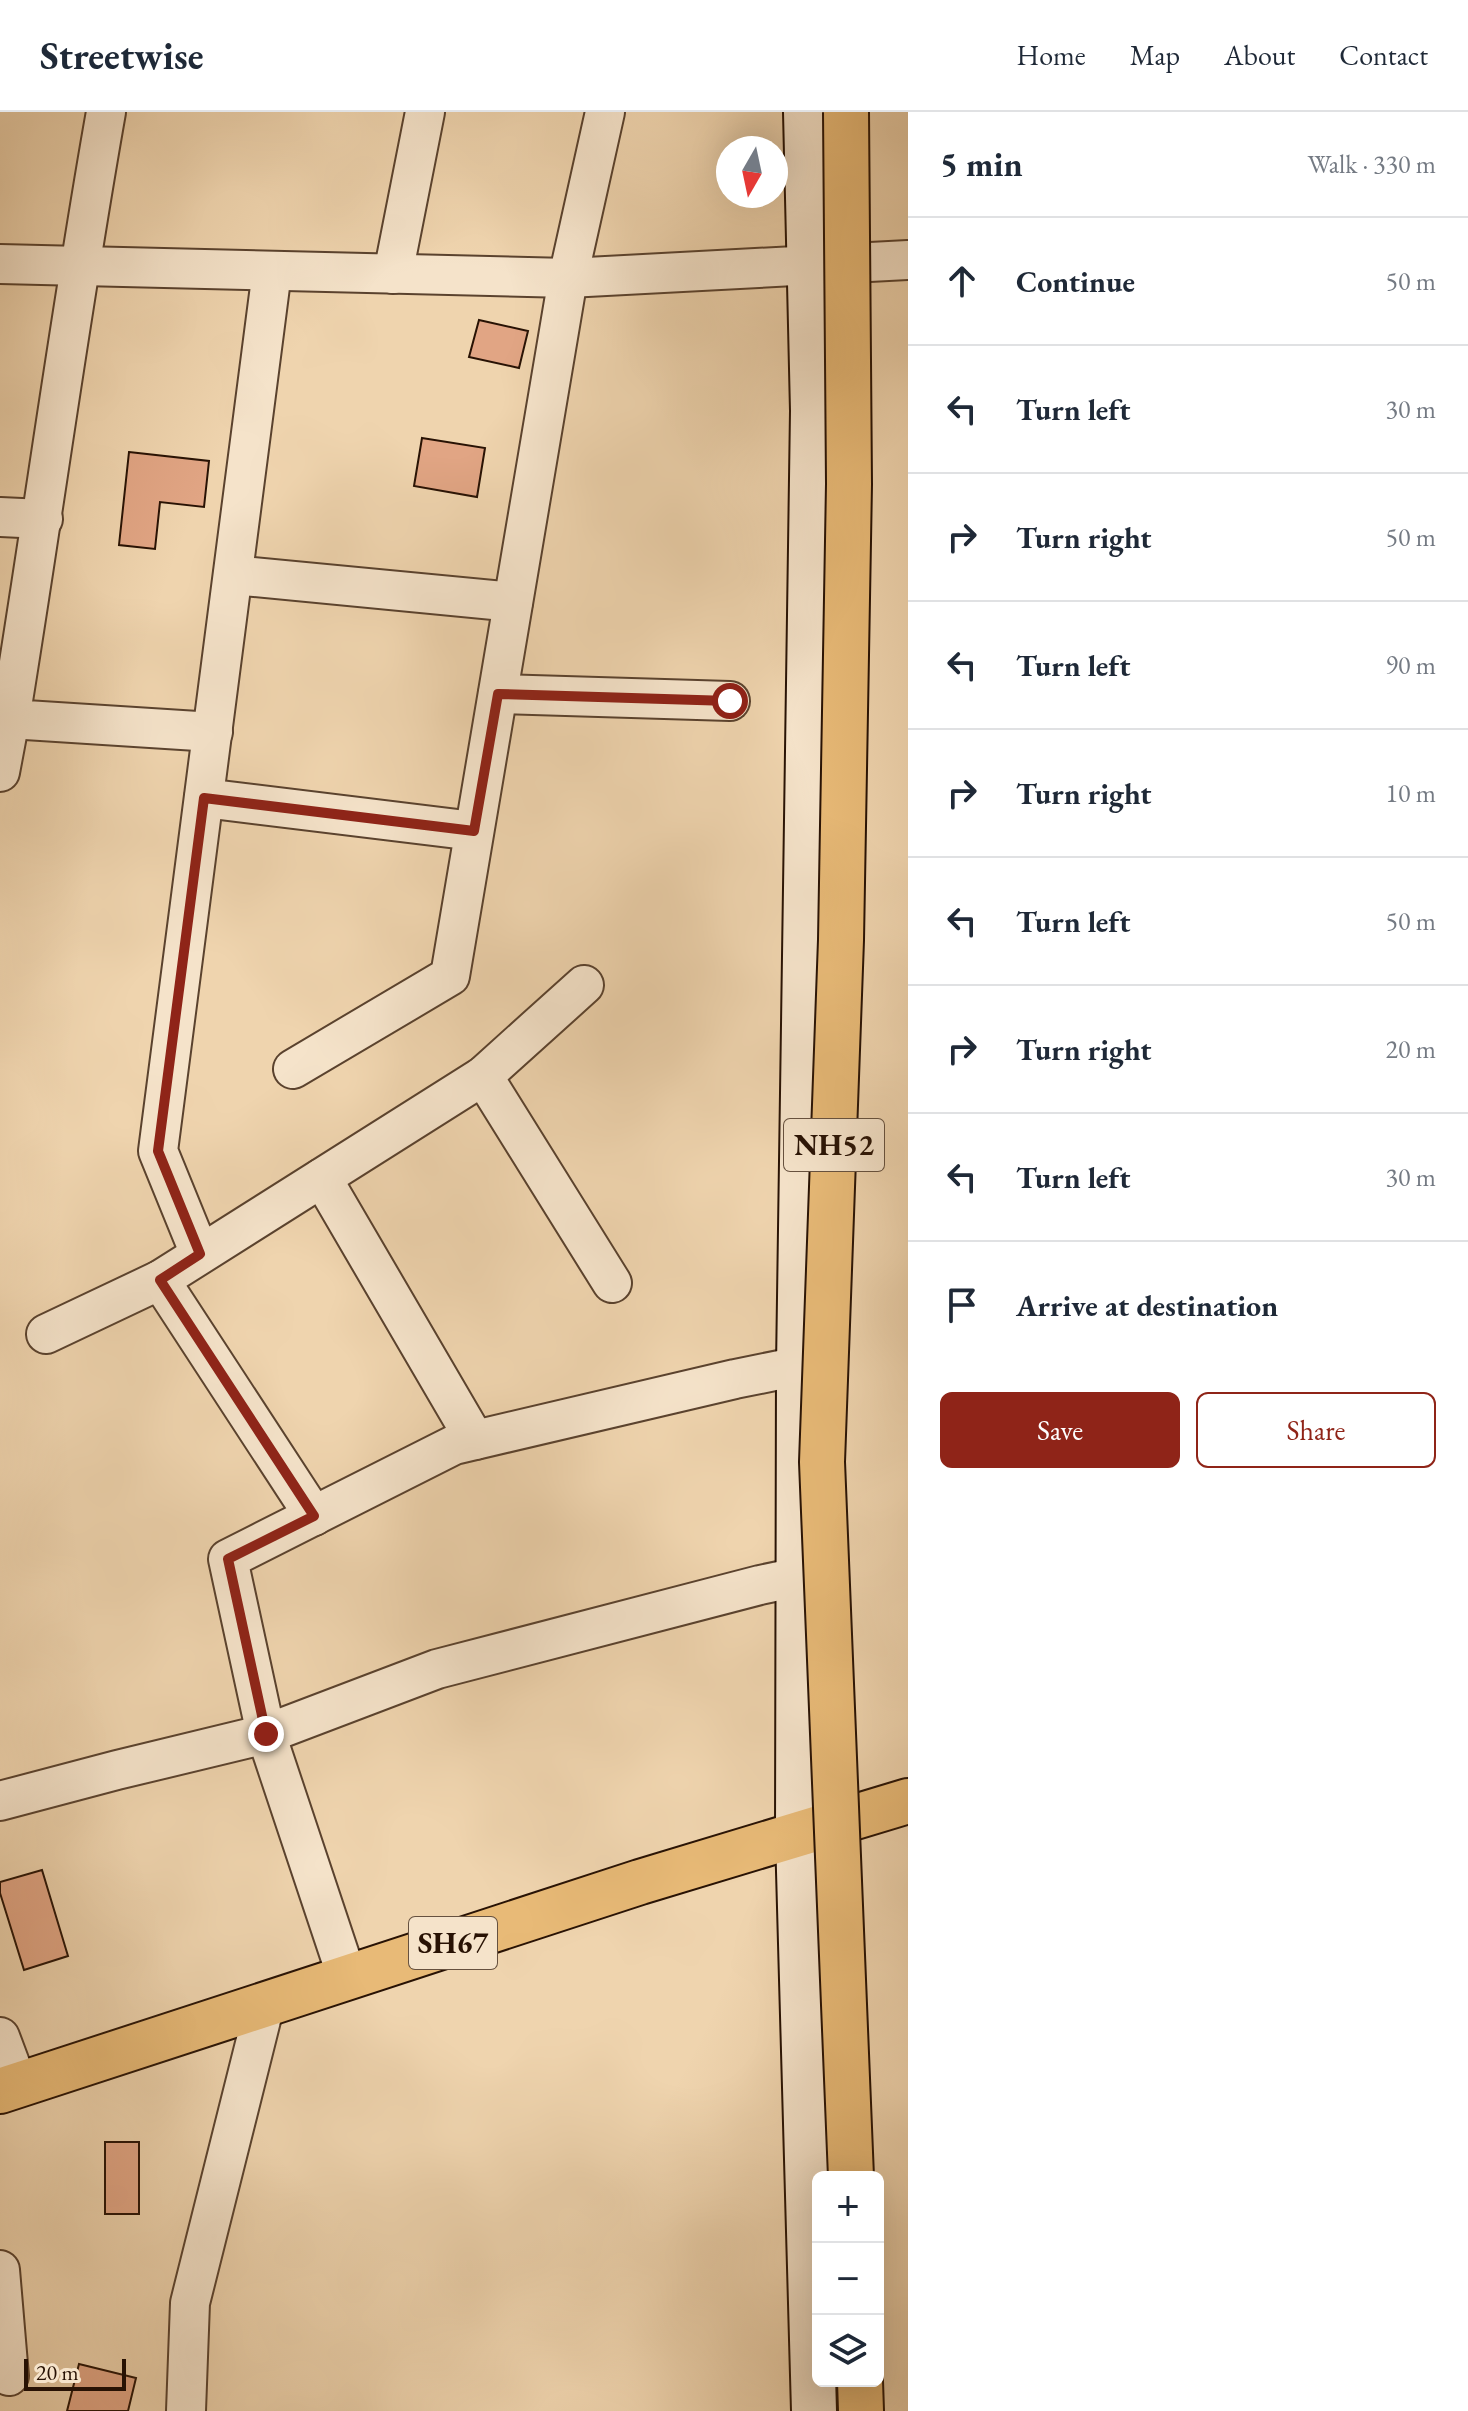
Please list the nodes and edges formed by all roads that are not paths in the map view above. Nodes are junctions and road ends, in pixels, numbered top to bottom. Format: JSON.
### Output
{"nodes":[{"id":1,"x":106,"y":112,"type":"edge"},
{"id":2,"x":425,"y":112,"type":"edge"},
{"id":3,"x":605,"y":112,"type":"edge"},
{"id":4,"x":806,"y":112,"type":"edge"},
{"id":5,"x":846,"y":112,"type":"edge"},
{"id":6,"x":908,"y":260,"type":"edge"},
{"id":7,"x":0,"y":264,"type":"edge"},
{"id":8,"x":78,"y":266,"type":"junction"},
{"id":9,"x":809,"y":266,"type":"junction"},
{"id":10,"x":272,"y":271,"type":"junction"},
{"id":11,"x":393,"y":274,"type":"junction"},
{"id":12,"x":568,"y":278,"type":"junction"},
{"id":13,"x":0,"y":517,"type":"edge"},
{"id":14,"x":43,"y":519,"type":"junction"},
{"id":15,"x":233,"y":575,"type":"junction"},
{"id":16,"x":513,"y":602,"type":"junction"},
{"id":17,"x":498,"y":694,"type":"junction"},
{"id":18,"x":730,"y":701,"type":"dead end"},
{"id":19,"x":5,"y":718,"type":"edge"},
{"id":20,"x":213,"y":732,"type":"junction"},
{"id":21,"x":0,"y":772,"type":"edge"},
{"id":22,"x":204,"y":798,"type":"junction"},
{"id":23,"x":474,"y":831,"type":"junction"},
{"id":24,"x":584,"y":985,"type":"dead end"},
{"id":25,"x":293,"y":1069,"type":"dead end"},
{"id":26,"x":483,"y":1076,"type":"junction"},
{"id":27,"x":322,"y":1178,"type":"junction"},
{"id":28,"x":200,"y":1254,"type":"junction"},
{"id":29,"x":160,"y":1280,"type":"junction"},
{"id":30,"x":612,"y":1283,"type":"dead end"},
{"id":31,"x":46,"y":1334,"type":"dead end"},
{"id":32,"x":799,"y":1366,"type":"junction"},
{"id":33,"x":475,"y":1440,"type":"junction"},
{"id":34,"x":314,"y":1516,"type":"junction"},
{"id":35,"x":798,"y":1577,"type":"junction"},
{"id":36,"x":266,"y":1734,"type":"junction"},
{"id":37,"x":0,"y":1801,"type":"edge"},
{"id":38,"x":908,"y":1801,"type":"edge"},
{"id":39,"x":798,"y":1835,"type":"junction"},
{"id":40,"x":347,"y":1977,"type":"junction"},
{"id":41,"x":265,"y":2004,"type":"junction"},
{"id":42,"x":0,"y":2037,"type":"edge"},
{"id":43,"x":9,"y":2088,"type":"edge"},
{"id":44,"x":851,"y":2171,"type":"edge"},
{"id":45,"x":0,"y":2270,"type":"edge"},
{"id":46,"x":9,"y":2376,"type":"dead end"},
{"id":47,"x":860,"y":2387,"type":"edge"},
{"id":48,"x":186,"y":2411,"type":"edge"},
{"id":49,"x":814,"y":2411,"type":"edge"},
{"id":50,"x":861,"y":2411,"type":"edge"}],
"edges":[{"from":1,"to":8,"type":"street"},
{"from":2,"to":11,"type":"street"},
{"from":3,"to":12,"type":"street"},
{"from":4,"to":9,"type":"main road"},
{"from":5,"to":44,"type":"main road","number":"NH52","bridge":true},
{"from":6,"to":9,"type":"street"},
{"from":7,"to":8,"type":"street"},
{"from":8,"to":10,"type":"street"},
{"from":8,"to":14,"type":"street"},
{"from":9,"to":12,"type":"street"},
{"from":9,"to":32,"type":"main road"},
{"from":10,"to":11,"type":"street"},
{"from":10,"to":15,"type":"street"},
{"from":11,"to":12,"type":"street"},
{"from":12,"to":16,"type":"street"},
{"from":13,"to":14,"type":"street"},
{"from":14,"to":19,"type":"street"},
{"from":15,"to":16,"type":"street"},
{"from":15,"to":20,"type":"street"},
{"from":16,"to":17,"type":"street"},
{"from":17,"to":18,"type":"street"},
{"from":17,"to":23,"type":"street"},
{"from":19,"to":20,"type":"street"},
{"from":19,"to":21,"type":"street"},
{"from":20,"to":22,"type":"street"},
{"from":22,"to":23,"type":"street"},
{"from":22,"to":28,"type":"street"},
{"from":23,"to":25,"type":"street"},
{"from":24,"to":26,"type":"street"},
{"from":26,"to":27,"type":"street"},
{"from":26,"to":30,"type":"street"},
{"from":27,"to":28,"type":"street"},
{"from":27,"to":33,"type":"street"},
{"from":28,"to":29,"type":"street"},
{"from":29,"to":31,"type":"street"},
{"from":29,"to":34,"type":"street"},
{"from":32,"to":33,"type":"street"},
{"from":32,"to":35,"type":"main road"},
{"from":33,"to":34,"type":"street"},
{"from":34,"to":36,"type":"street"},
{"from":35,"to":36,"type":"street"},
{"from":35,"to":39,"type":"main road"},
{"from":36,"to":37,"type":"street"},
{"from":36,"to":40,"type":"street"},
{"from":38,"to":39,"type":"main road","number":"SH67"},
{"from":39,"to":40,"type":"main road","number":"SH67"},
{"from":39,"to":49,"type":"main road"},
{"from":40,"to":41,"type":"main road","number":"SH67"},
{"from":41,"to":43,"type":"main road","number":"SH67"},
{"from":41,"to":48,"type":"street"},
{"from":42,"to":43,"type":"street"},
{"from":45,"to":46,"type":"street"},
{"from":47,"to":50,"type":"main road"}]}
